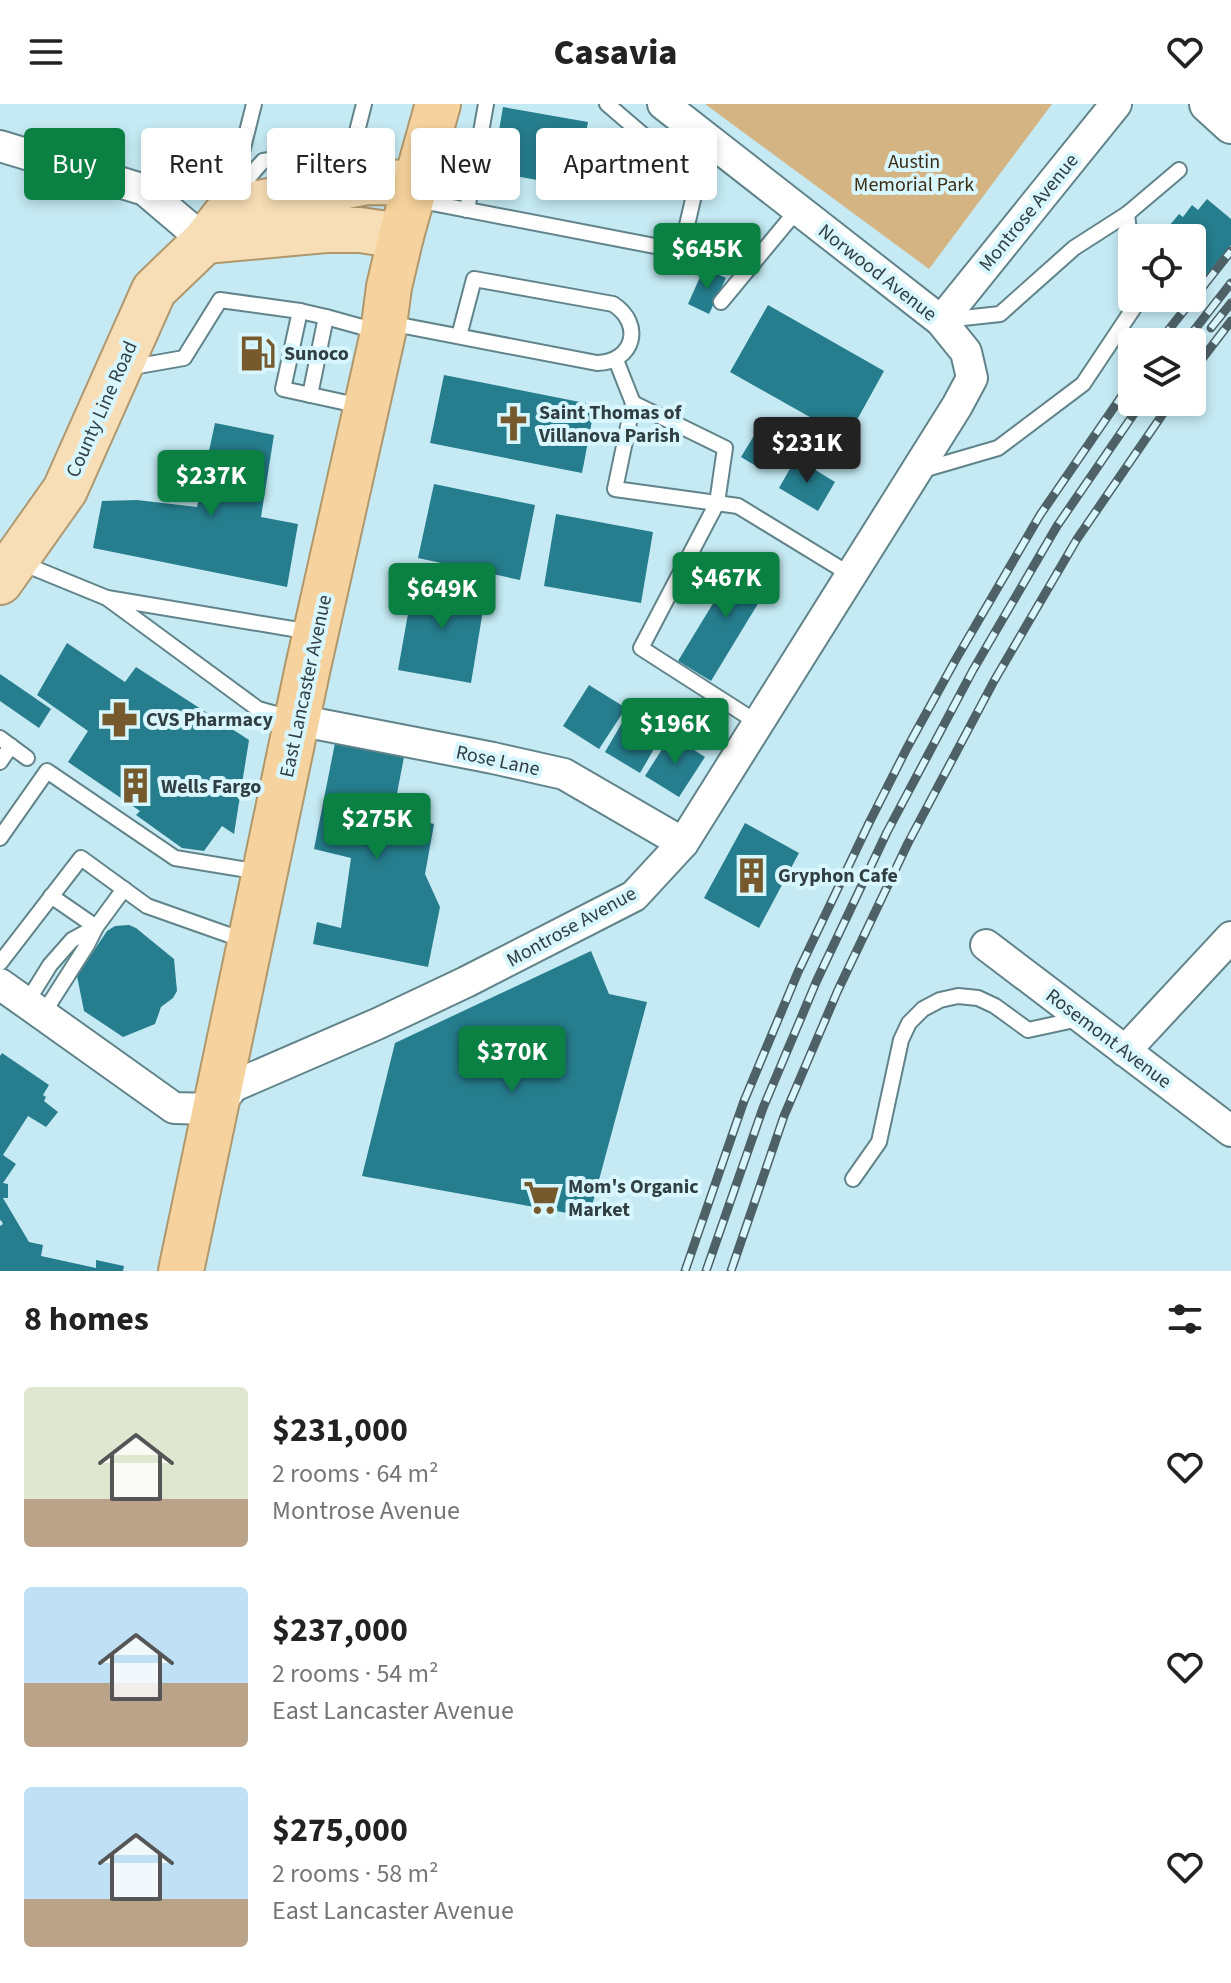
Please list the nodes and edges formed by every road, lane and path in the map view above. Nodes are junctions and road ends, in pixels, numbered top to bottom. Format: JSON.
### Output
{"nodes":[{"id":1,"x":254,"y":104,"type":"edge"},
{"id":2,"x":364,"y":104,"type":"edge"},
{"id":3,"x":438,"y":104,"type":"edge"},
{"id":4,"x":486,"y":104,"type":"edge"},
{"id":5,"x":607,"y":104,"type":"edge"},
{"id":6,"x":663,"y":104,"type":"edge"},
{"id":7,"x":1116,"y":104,"type":"edge"},
{"id":8,"x":1208,"y":104,"type":"edge"},
{"id":9,"x":1231,"y":125,"type":"edge"},
{"id":10,"x":635,"y":128,"type":"edge"},
{"id":11,"x":693,"y":128,"type":"edge"},
{"id":12,"x":0,"y":146,"type":"edge"},
{"id":13,"x":717,"y":147,"type":"edge"},
{"id":14,"x":1179,"y":170,"type":"dead end"},
{"id":15,"x":693,"y":200,"type":"edge"},
{"id":16,"x":410,"y":206,"type":"junction"},
{"id":17,"x":798,"y":209,"type":"junction"},
{"id":18,"x":467,"y":210,"type":"junction"},
{"id":19,"x":1127,"y":214,"type":"junction"},
{"id":20,"x":225,"y":221,"type":"junction"},
{"id":21,"x":1128,"y":224,"type":"edge"},
{"id":22,"x":721,"y":302,"type":"dead end"},
{"id":23,"x":300,"y":311,"type":"junction"},
{"id":24,"x":1131,"y":312,"type":"edge"},
{"id":25,"x":326,"y":317,"type":"junction"},
{"id":26,"x":941,"y":321,"type":"junction"},
{"id":27,"x":384,"y":328,"type":"junction"},
{"id":28,"x":459,"y":336,"type":"junction"},
{"id":29,"x":616,"y":360,"type":"junction"},
{"id":30,"x":118,"y":369,"type":"junction"},
{"id":31,"x":310,"y":395,"type":"junction"},
{"id":32,"x":633,"y":403,"type":"junction"},
{"id":33,"x":957,"y":406,"type":"joint"},
{"id":34,"x":367,"y":407,"type":"junction"},
{"id":35,"x":915,"y":472,"type":"junction"},
{"id":36,"x":717,"y":503,"type":"junction"},
{"id":37,"x":8,"y":571,"type":"edge"},
{"id":38,"x":851,"y":575,"type":"junction"},
{"id":39,"x":107,"y":598,"type":"junction"},
{"id":40,"x":316,"y":633,"type":"junction"},
{"id":41,"x":297,"y":720,"type":"junction"},
{"id":42,"x":758,"y":723,"type":"junction"},
{"id":43,"x":6,"y":742,"type":"edge"},
{"id":44,"x":27,"y":758,"type":"dead end"},
{"id":45,"x":0,"y":762,"type":"edge"},
{"id":46,"x":0,"y":838,"type":"edge"},
{"id":47,"x":683,"y":843,"type":"junction"},
{"id":48,"x":265,"y":873,"type":"junction"},
{"id":49,"x":124,"y":889,"type":"junction"},
{"id":50,"x":51,"y":896,"type":"junction"},
{"id":51,"x":96,"y":927,"type":"junction"},
{"id":52,"x":1231,"y":937,"type":"edge"},
{"id":53,"x":250,"y":942,"type":"junction"},
{"id":54,"x":986,"y":945,"type":"dead end"},
{"id":55,"x":0,"y":963,"type":"edge"},
{"id":56,"x":0,"y":984,"type":"edge"},
{"id":57,"x":35,"y":1008,"type":"junction"},
{"id":58,"x":1083,"y":1018,"type":"junction"},
{"id":59,"x":1125,"y":1051,"type":"junction"},
{"id":60,"x":214,"y":1109,"type":"junction"},
{"id":61,"x":1231,"y":1131,"type":"edge"},
{"id":62,"x":853,"y":1179,"type":"dead end"},
{"id":63,"x":181,"y":1271,"type":"edge"}],
"edges":[{"from":1,"to":20,"type":"lane"},
{"from":2,"to":20,"type":"lane"},
{"from":3,"to":16,"type":"highway","name":"East Lancaster Avenue"},
{"from":4,"to":18,"type":"lane"},
{"from":5,"to":10,"type":"lane"},
{"from":6,"to":11,"type":"street","name":"Norwood Avenue"},
{"from":7,"to":26,"type":"street","name":"Montrose Avenue"},
{"from":8,"to":9,"type":"street"},
{"from":12,"to":20,"type":"street"},
{"from":13,"to":17,"type":"street","name":"Norwood Avenue"},
{"from":14,"to":19,"type":"lane"},
{"from":15,"to":18,"type":"lane"},
{"from":16,"to":18,"type":"lane"},
{"from":16,"to":20,"type":"main road"},
{"from":16,"to":27,"type":"highway","name":"East Lancaster Avenue"},
{"from":17,"to":22,"type":"lane"},
{"from":17,"to":26,"type":"street","name":"Norwood Avenue"},
{"from":19,"to":21,"type":"lane"},
{"from":19,"to":26,"type":"lane"},
{"from":20,"to":30,"type":"main road","name":"County Line Road"},
{"from":23,"to":25,"type":"lane"},
{"from":23,"to":30,"type":"lane"},
{"from":23,"to":31,"type":"lane"},
{"from":24,"to":35,"type":"lane"},
{"from":25,"to":27,"type":"lane"},
{"from":25,"to":31,"type":"lane"},
{"from":26,"to":33,"type":"street","name":"Norwood Avenue"},
{"from":27,"to":28,"type":"lane"},
{"from":27,"to":34,"type":"highway","name":"East Lancaster Avenue"},
{"from":28,"to":29,"type":"lane"},
{"from":28,"to":29,"type":"lane"},
{"from":29,"to":32,"type":"lane"},
{"from":30,"to":37,"type":"main road","name":"County Line Road"},
{"from":31,"to":34,"type":"lane"},
{"from":32,"to":36,"type":"lane"},
{"from":32,"to":36,"type":"lane"},
{"from":33,"to":35,"type":"street","name":"Montrose Avenue"},
{"from":34,"to":40,"type":"highway","name":"East Lancaster Avenue"},
{"from":35,"to":38,"type":"street","name":"Montrose Avenue"},
{"from":36,"to":38,"type":"lane"},
{"from":36,"to":42,"type":"lane"},
{"from":37,"to":39,"type":"lane"},
{"from":38,"to":42,"type":"street","name":"Montrose Avenue"},
{"from":39,"to":40,"type":"lane"},
{"from":39,"to":41,"type":"lane"},
{"from":40,"to":41,"type":"highway","name":"East Lancaster Avenue"},
{"from":41,"to":47,"type":"street","name":"Rose Lane"},
{"from":41,"to":48,"type":"highway","name":"East Lancaster Avenue"},
{"from":42,"to":47,"type":"street","name":"Montrose Avenue"},
{"from":43,"to":44,"type":"lane"},
{"from":43,"to":45,"type":"lane"},
{"from":46,"to":48,"type":"lane"},
{"from":47,"to":60,"type":"street","name":"Montrose Avenue"},
{"from":48,"to":53,"type":"highway","name":"East Lancaster Avenue"},
{"from":49,"to":50,"type":"lane"},
{"from":49,"to":51,"type":"lane"},
{"from":49,"to":53,"type":"lane"},
{"from":50,"to":51,"type":"lane"},
{"from":50,"to":55,"type":"lane"},
{"from":51,"to":57,"type":"lane"},
{"from":52,"to":59,"type":"street"},
{"from":53,"to":60,"type":"highway","name":"East Lancaster Avenue"},
{"from":54,"to":58,"type":"street","name":"Rosemont Avenue"},
{"from":56,"to":57,"type":"street"},
{"from":57,"to":60,"type":"street"},
{"from":58,"to":59,"type":"street","name":"Rosemont Avenue"},
{"from":58,"to":62,"type":"lane"},
{"from":59,"to":61,"type":"street","name":"Rosemont Avenue"},
{"from":60,"to":63,"type":"highway","name":"East Lancaster Avenue"}]}
